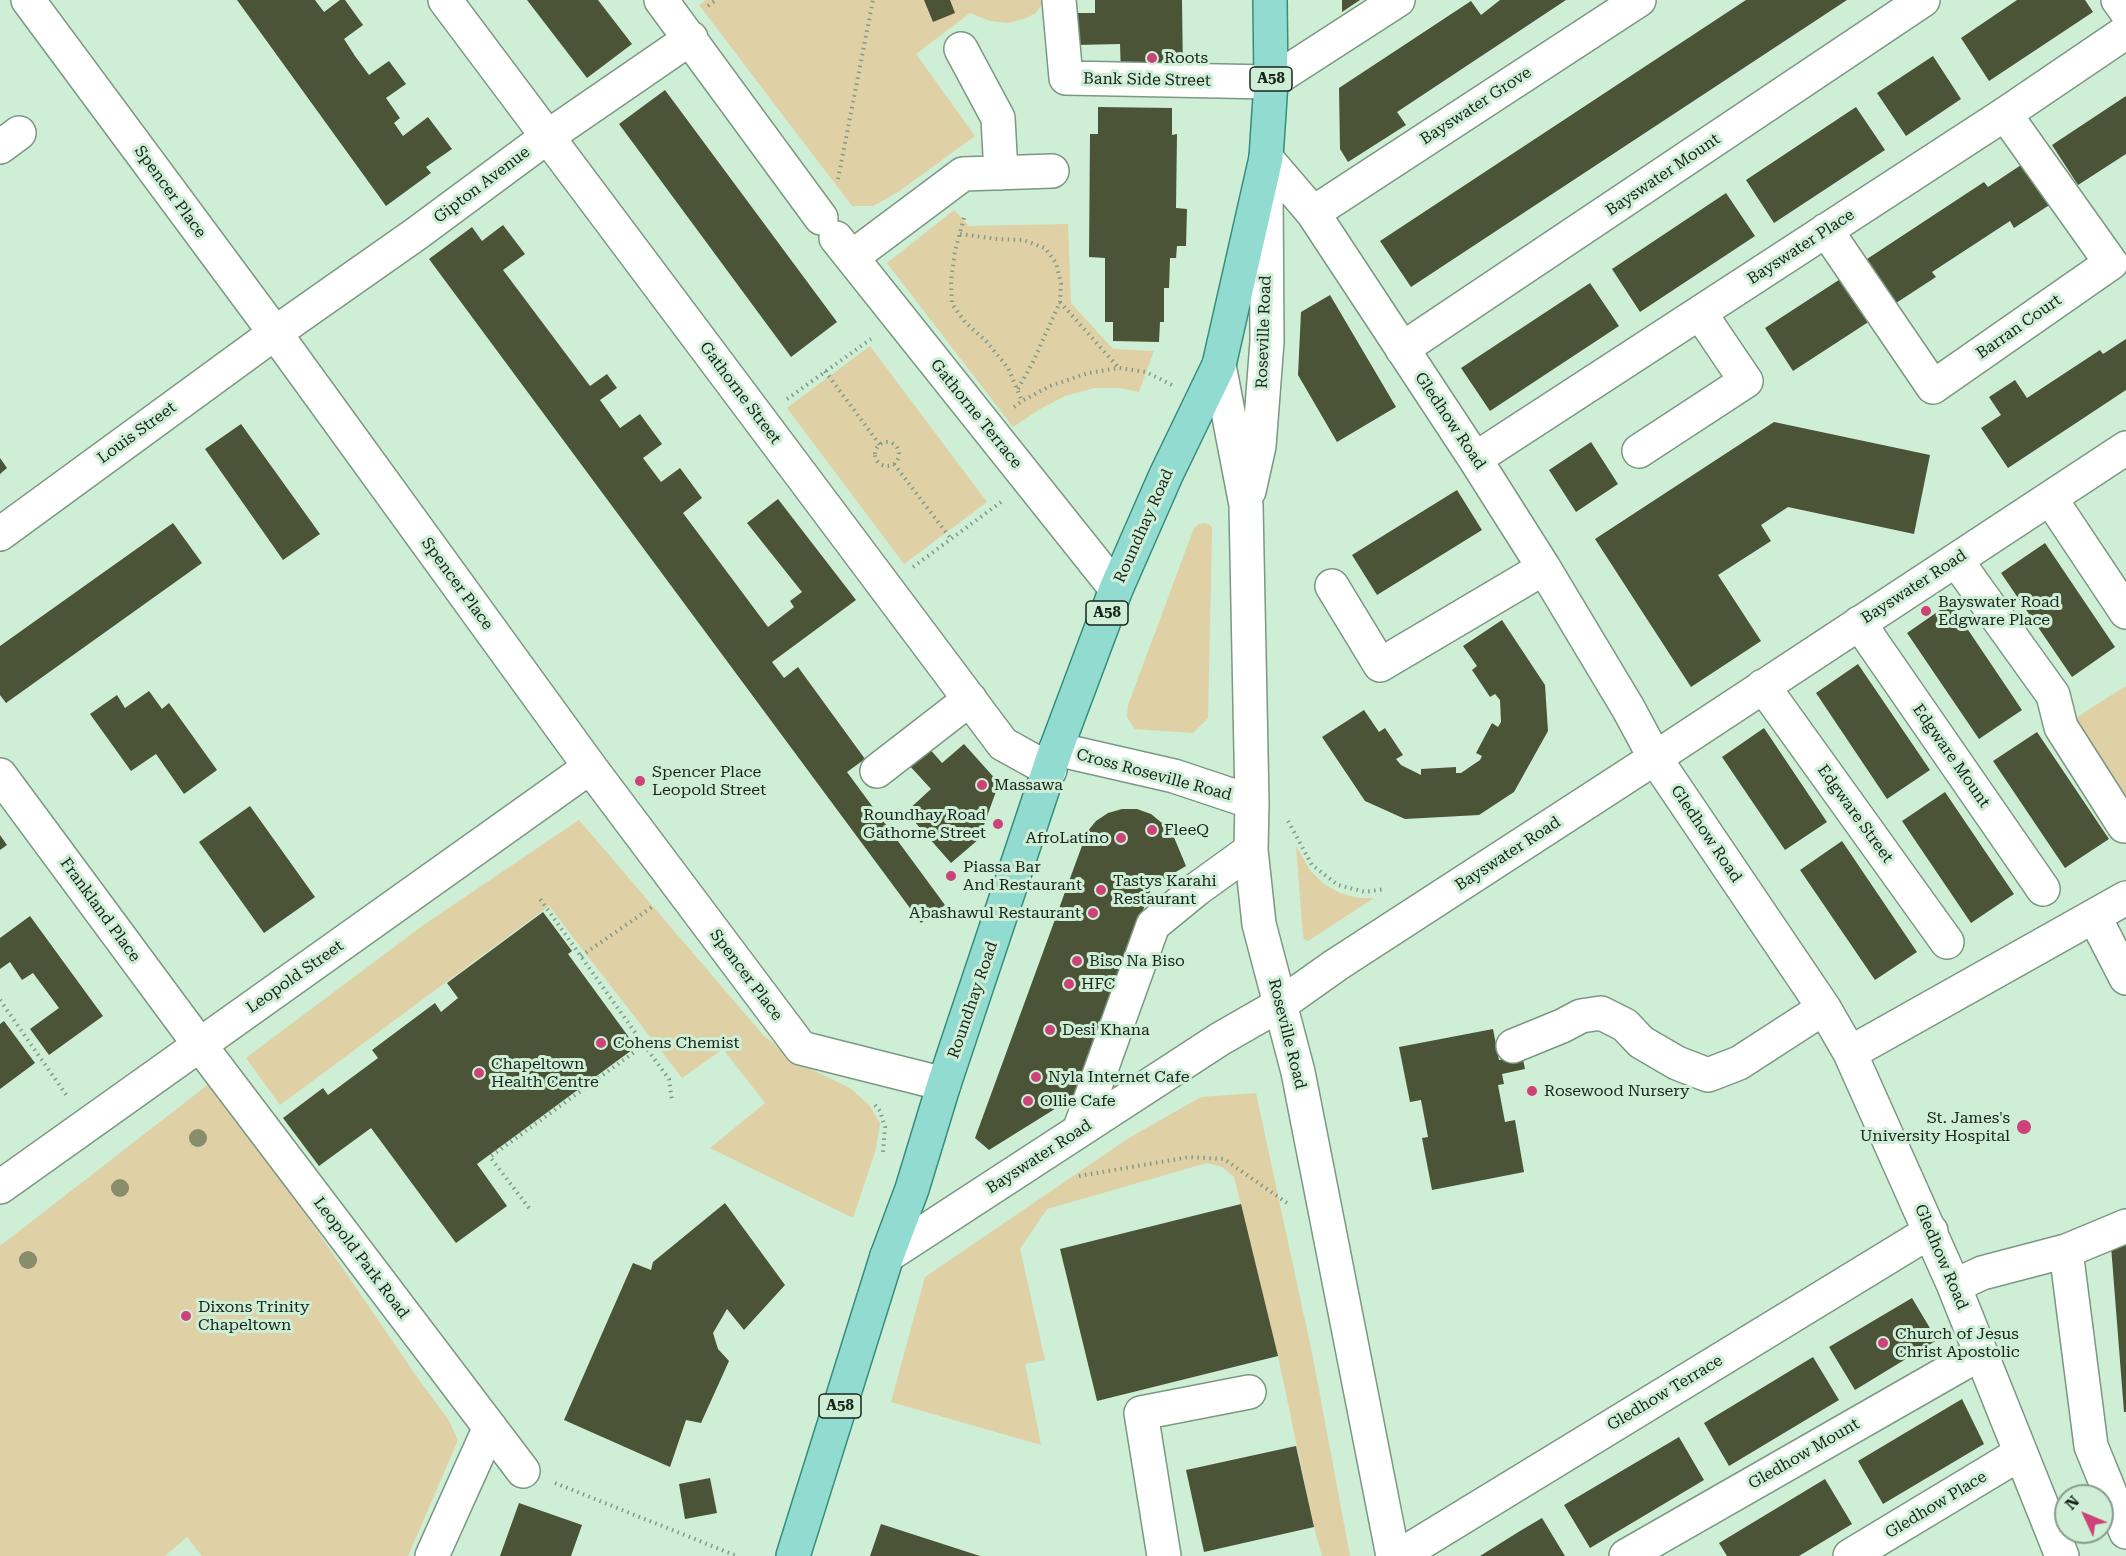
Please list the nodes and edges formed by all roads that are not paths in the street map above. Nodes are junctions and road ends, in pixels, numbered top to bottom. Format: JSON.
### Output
{"nodes":[{"id":1,"x":28,"y":0,"type":"edge"},
{"id":2,"x":445,"y":0,"type":"edge"},
{"id":3,"x":661,"y":0,"type":"edge"},
{"id":4,"x":1059,"y":0,"type":"edge"},
{"id":5,"x":1270,"y":0,"type":"edge"},
{"id":6,"x":1398,"y":0,"type":"edge"},
{"id":7,"x":1640,"y":0,"type":"edge"},
{"id":8,"x":1923,"y":0,"type":"edge"},
{"id":9,"x":2118,"y":0,"type":"edge"},
{"id":10,"x":2126,"y":11,"type":"edge"},
{"id":11,"x":2126,"y":32,"type":"edge"},
{"id":12,"x":691,"y":38,"type":"junction"},
{"id":13,"x":962,"y":49,"type":"dead end"},
{"id":14,"x":1271,"y":82,"type":"junction"},
{"id":15,"x":2006,"y":114,"type":"junction"},
{"id":16,"x":547,"y":137,"type":"junction"},
{"id":17,"x":1266,"y":158,"type":"junction"},
{"id":18,"x":1052,"y":171,"type":"dead end"},
{"id":19,"x":989,"y":173,"type":"junction"},
{"id":20,"x":1313,"y":213,"type":"junction"},
{"id":21,"x":1826,"y":230,"type":"junction"},
{"id":22,"x":836,"y":238,"type":"junction"},
{"id":23,"x":1700,"y":313,"type":"junction"},
{"id":24,"x":274,"y":333,"type":"junction"},
{"id":25,"x":1402,"y":350,"type":"junction"},
{"id":26,"x":1219,"y":365,"type":"junction"},
{"id":27,"x":2126,"y":448,"type":"edge"},
{"id":28,"x":1640,"y":451,"type":"dead end"},
{"id":29,"x":1475,"y":459,"type":"junction"},
{"id":30,"x":2050,"y":498,"type":"junction"},
{"id":31,"x":1246,"y":505,"type":"junction"},
{"id":32,"x":0,"y":534,"type":"edge"},
{"id":33,"x":1956,"y":560,"type":"junction"},
{"id":34,"x":1544,"y":568,"type":"junction"},
{"id":35,"x":1332,"y":586,"type":"dead end"},
{"id":36,"x":1116,"y":589,"type":"junction"},
{"id":37,"x":2126,"y":612,"type":"edge"},
{"id":38,"x":1859,"y":623,"type":"junction"},
{"id":39,"x":1763,"y":686,"type":"junction"},
{"id":40,"x":970,"y":699,"type":"junction"},
{"id":41,"x":1655,"y":758,"type":"junction"},
{"id":42,"x":1053,"y":759,"type":"junction"},
{"id":43,"x":590,"y":767,"type":"junction"},
{"id":44,"x":877,"y":771,"type":"dead end"},
{"id":45,"x":0,"y":775,"type":"edge"},
{"id":46,"x":1252,"y":802,"type":"junction"},
{"id":47,"x":2124,"y":826,"type":"dead end"},
{"id":48,"x":1251,"y":850,"type":"junction"},
{"id":49,"x":2043,"y":889,"type":"dead end"},
{"id":50,"x":2126,"y":898,"type":"edge"},
{"id":51,"x":2094,"y":916,"type":"junction"},
{"id":52,"x":1947,"y":942,"type":"dead end"},
{"id":53,"x":2126,"y":978,"type":"edge"},
{"id":54,"x":1281,"y":1004,"type":"junction"},
{"id":55,"x":1824,"y":1008,"type":"junction"},
{"id":56,"x":199,"y":1044,"type":"junction"},
{"id":57,"x":1513,"y":1046,"type":"dead end"},
{"id":58,"x":1850,"y":1053,"type":"junction"},
{"id":59,"x":944,"y":1084,"type":"junction"},
{"id":60,"x":1079,"y":1131,"type":"junction"},
{"id":61,"x":0,"y":1187,"type":"edge"},
{"id":62,"x":2126,"y":1226,"type":"edge"},
{"id":63,"x":1931,"y":1231,"type":"junction"},
{"id":64,"x":2066,"y":1251,"type":"junction"},
{"id":65,"x":887,"y":1256,"type":"junction"},
{"id":66,"x":1954,"y":1286,"type":"junction"},
{"id":67,"x":1982,"y":1353,"type":"junction"},
{"id":68,"x":1249,"y":1392,"type":"dead end"},
{"id":69,"x":490,"y":1427,"type":"junction"},
{"id":70,"x":2021,"y":1453,"type":"junction"},
{"id":71,"x":524,"y":1471,"type":"road end"},
{"id":72,"x":2126,"y":1532,"type":"edge"},
{"id":73,"x":432,"y":1556,"type":"edge"},
{"id":74,"x":793,"y":1556,"type":"edge"},
{"id":75,"x":1164,"y":1556,"type":"edge"},
{"id":76,"x":1393,"y":1556,"type":"edge"},
{"id":77,"x":1400,"y":1556,"type":"edge"},
{"id":78,"x":1626,"y":1556,"type":"edge"},
{"id":79,"x":1850,"y":1556,"type":"edge"},
{"id":80,"x":2062,"y":1556,"type":"edge"}],
"edges":[{"from":1,"to":24,"type":"street","name":"Spencer Place"},
{"from":2,"to":16,"type":"street","name":"Gathorne Street"},
{"from":3,"to":12,"type":"street","name":"Gathorne Terrace"},
{"from":4,"to":14,"type":"street","name":"Bank Side Street"},
{"from":5,"to":14,"type":"main road","name":"Roundhay Road","number":"A58"},
{"from":6,"to":14,"type":"street"},
{"from":7,"to":20,"type":"street","name":"Bayswater Grove"},
{"from":8,"to":25,"type":"street","name":"Bayswater Mount"},
{"from":9,"to":10,"type":"street"},
{"from":11,"to":15,"type":"street","name":"Bayswater Place"},
{"from":12,"to":16,"type":"street","name":"Gipton Avenue"},
{"from":12,"to":22,"type":"street","name":"Gathorne Terrace"},
{"from":13,"to":19,"type":"street"},
{"from":14,"to":17,"type":"main road","name":"Roundhay Road","number":"A58"},
{"from":15,"to":21,"type":"street","name":"Bayswater Place"},
{"from":15,"to":21,"type":"street","name":"Barran Court"},
{"from":16,"to":24,"type":"street","name":"Gipton Avenue"},
{"from":16,"to":40,"type":"street","name":"Gathorne Street"},
{"from":17,"to":20,"type":"street","name":"Gledhow Road"},
{"from":17,"to":26,"type":"main road","name":"Roundhay Road","number":"A58"},
{"from":17,"to":31,"type":"street","name":"Roseville Road"},
{"from":18,"to":19,"type":"street"},
{"from":19,"to":22,"type":"street"},
{"from":20,"to":25,"type":"street","name":"Gledhow Road"},
{"from":21,"to":23,"type":"street","name":"Bayswater Place"},
{"from":22,"to":36,"type":"street","name":"Gathorne Terrace"},
{"from":23,"to":28,"type":"street"},
{"from":23,"to":29,"type":"street","name":"Bayswater Place"},
{"from":24,"to":32,"type":"street","name":"Louis Street"},
{"from":24,"to":43,"type":"street","name":"Spencer Place"},
{"from":25,"to":29,"type":"street","name":"Gledhow Road"},
{"from":26,"to":31,"type":"street","name":"Roseville Road"},
{"from":26,"to":36,"type":"main road","name":"Roundhay Road","number":"A58"},
{"from":27,"to":30,"type":"street","name":"Bayswater Road"},
{"from":29,"to":34,"type":"street","name":"Gledhow Road"},
{"from":30,"to":33,"type":"street","name":"Bayswater Road"},
{"from":30,"to":37,"type":"street"},
{"from":31,"to":46,"type":"street","name":"Roseville Road"},
{"from":33,"to":38,"type":"street","name":"Bayswater Road"},
{"from":33,"to":47,"type":"street"},
{"from":34,"to":35,"type":"street"},
{"from":34,"to":41,"type":"street","name":"Gledhow Road"},
{"from":36,"to":42,"type":"main road","name":"Roundhay Road","number":"A58"},
{"from":38,"to":39,"type":"street","name":"Bayswater Road"},
{"from":38,"to":49,"type":"street","name":"Edgware Mount"},
{"from":39,"to":41,"type":"street","name":"Bayswater Road"},
{"from":39,"to":52,"type":"street","name":"Edgware Street"},
{"from":40,"to":42,"type":"street","name":"Gathorne Street"},
{"from":40,"to":44,"type":"street"},
{"from":41,"to":54,"type":"street","name":"Bayswater Road"},
{"from":41,"to":55,"type":"street","name":"Gledhow Road"},
{"from":42,"to":46,"type":"street","name":"Cross Roseville Road"},
{"from":42,"to":59,"type":"main road","name":"Roundhay Road","number":"A58"},
{"from":43,"to":56,"type":"street","name":"Leopold Street"},
{"from":43,"to":59,"type":"street","name":"Spencer Place"},
{"from":45,"to":56,"type":"street","name":"Frankland Place"},
{"from":46,"to":48,"type":"street","name":"Roseville Road"},
{"from":48,"to":54,"type":"street","name":"Roseville Road"},
{"from":48,"to":60,"type":"street"},
{"from":50,"to":51,"type":"street"},
{"from":51,"to":53,"type":"street"},
{"from":51,"to":58,"type":"street"},
{"from":54,"to":60,"type":"street","name":"Bayswater Road"},
{"from":54,"to":76,"type":"street","name":"Roseville Road"},
{"from":55,"to":57,"type":"street"},
{"from":55,"to":58,"type":"street","name":"Gledhow Road"},
{"from":56,"to":61,"type":"street","name":"Leopold Street"},
{"from":56,"to":69,"type":"street","name":"Leopold Park Road"},
{"from":58,"to":63,"type":"street","name":"Gledhow Road"},
{"from":59,"to":65,"type":"main road","name":"Roundhay Road","number":"A58"},
{"from":60,"to":65,"type":"street","name":"Bayswater Road"},
{"from":62,"to":64,"type":"street"},
{"from":63,"to":66,"type":"street","name":"Gledhow Road"},
{"from":63,"to":77,"type":"street","name":"Gledhow Terrace"},
{"from":64,"to":66,"type":"street"},
{"from":64,"to":72,"type":"street"},
{"from":65,"to":74,"type":"main road","name":"Roundhay Road","number":"A58"},
{"from":66,"to":67,"type":"street","name":"Gledhow Road"},
{"from":67,"to":70,"type":"street","name":"Gledhow Road"},
{"from":67,"to":78,"type":"street","name":"Gledhow Mount"},
{"from":68,"to":75,"type":"street"},
{"from":69,"to":71,"type":"street","name":"Leopold Park Road"},
{"from":69,"to":73,"type":"street"},
{"from":70,"to":79,"type":"street","name":"Gledhow Place"},
{"from":70,"to":80,"type":"street","name":"Gledhow Road"}]}
